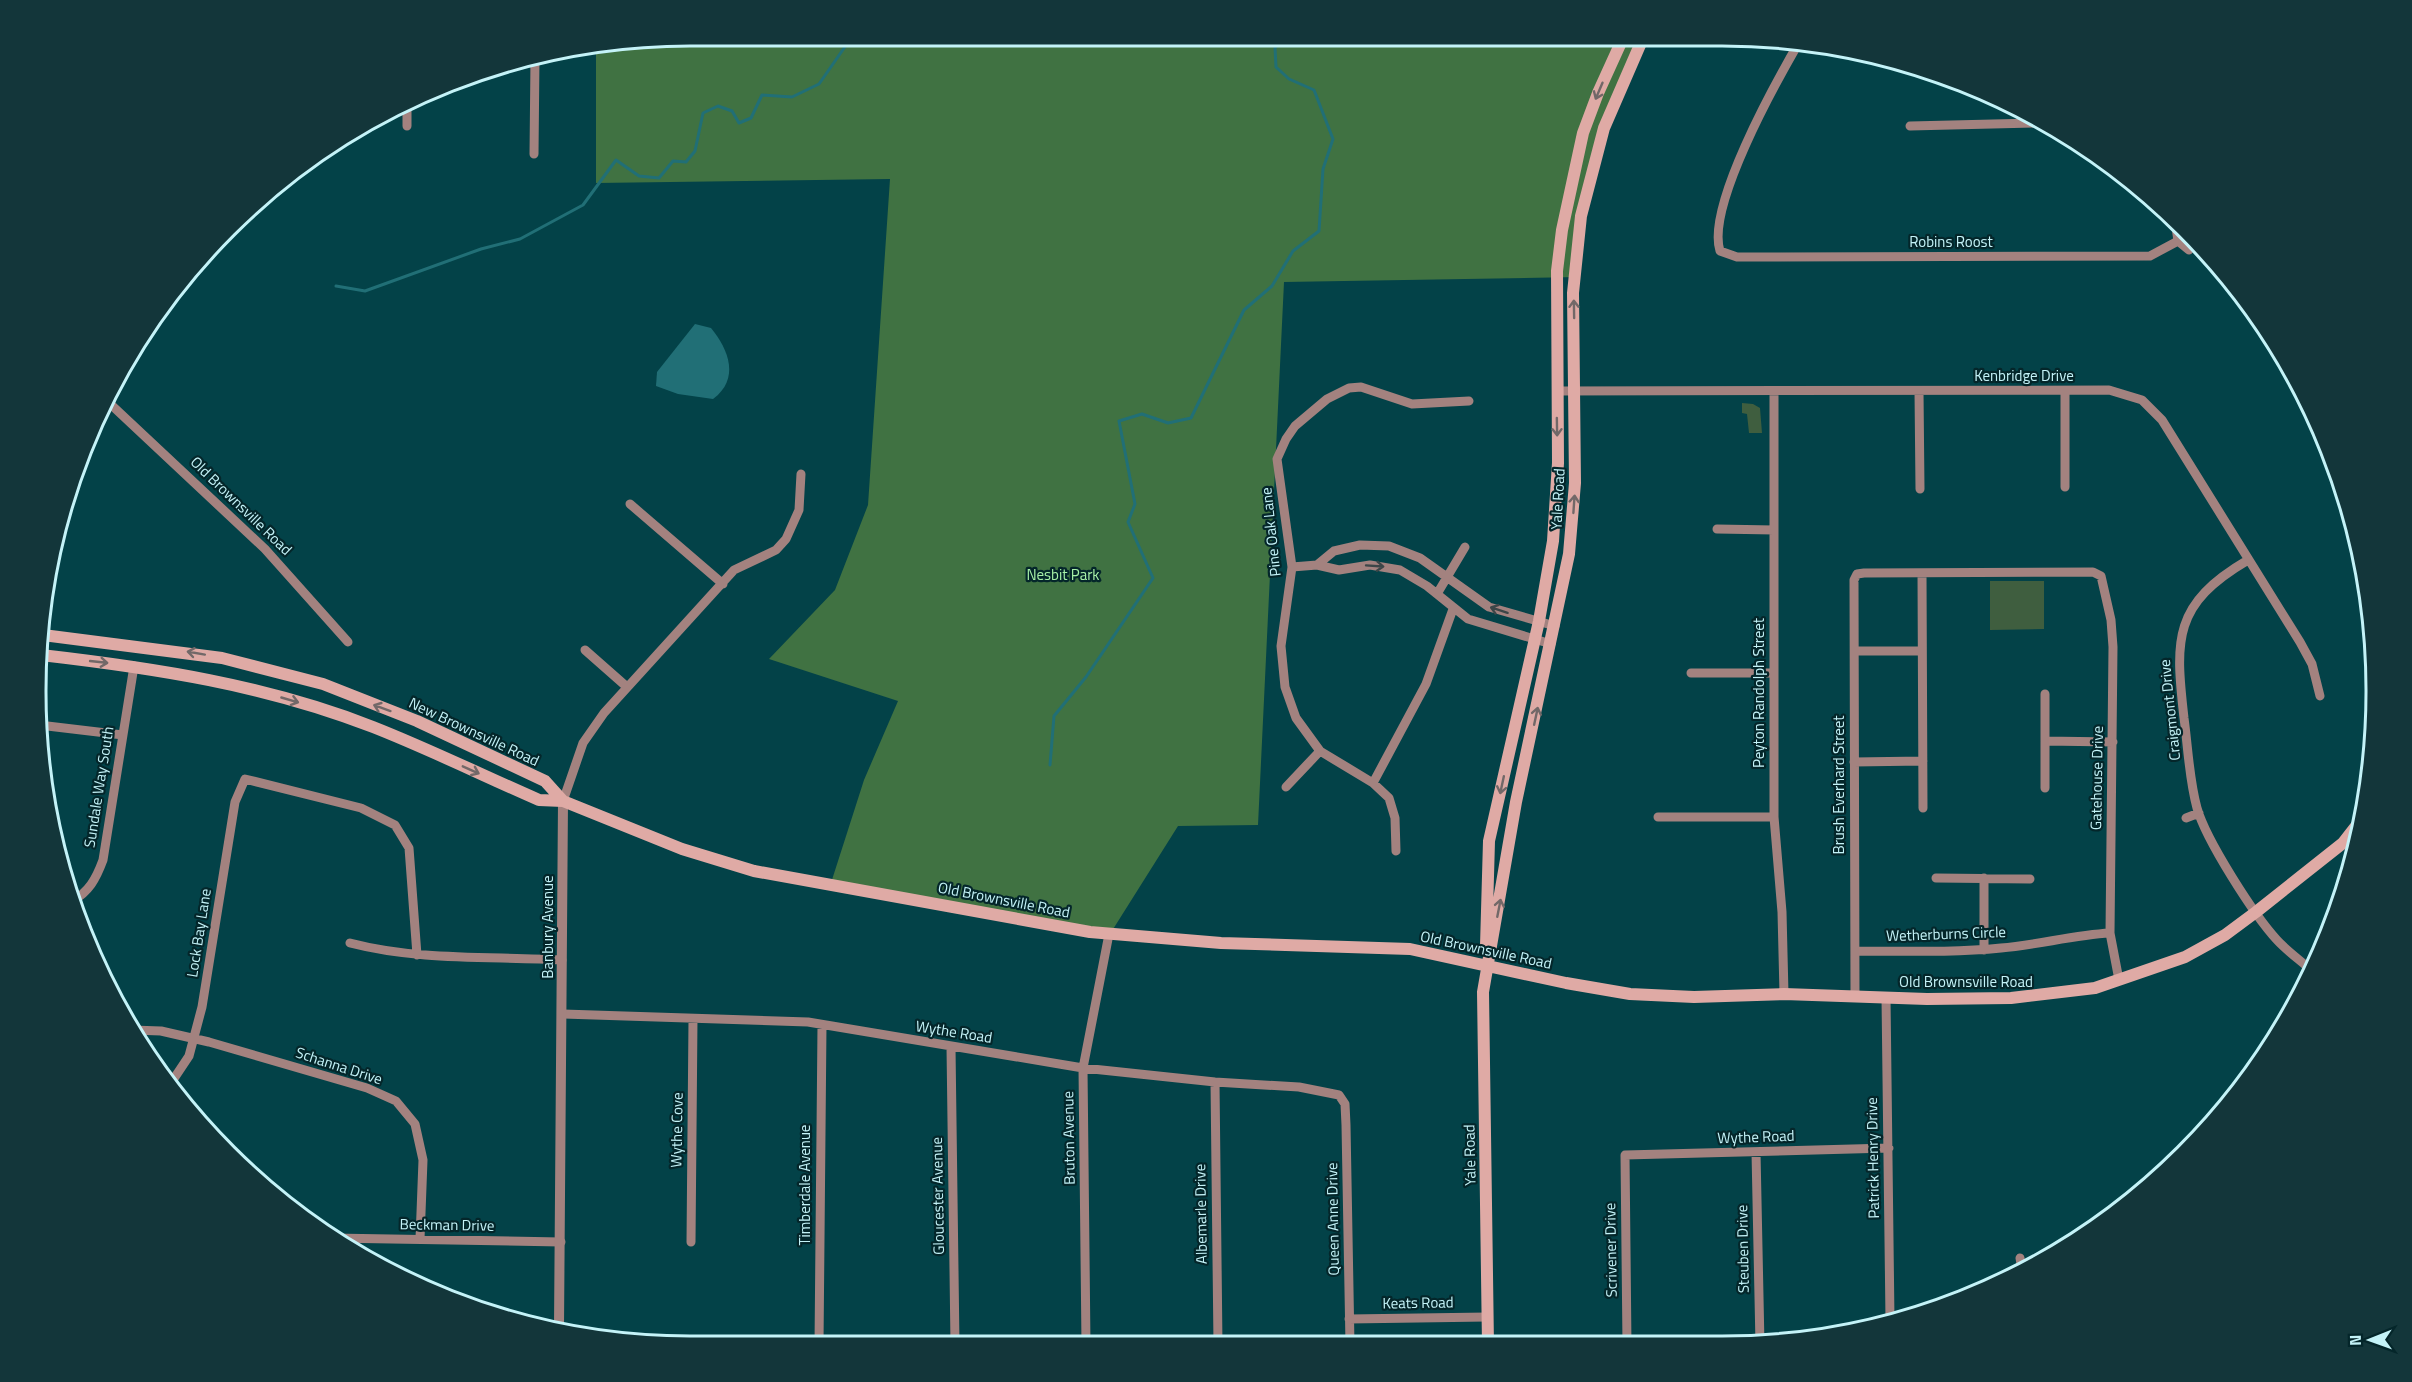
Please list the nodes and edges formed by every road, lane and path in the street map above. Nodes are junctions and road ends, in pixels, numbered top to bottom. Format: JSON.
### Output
{"nodes":[{"id":1,"x":1620,"y":46,"type":"edge"},
{"id":2,"x":1639,"y":46,"type":"edge"},
{"id":3,"x":1794,"y":51,"type":"edge"},
{"id":4,"x":534,"y":66,"type":"edge"},
{"id":5,"x":407,"y":113,"type":"edge"},
{"id":6,"x":2025,"y":123,"type":"edge"},
{"id":7,"x":407,"y":126,"type":"dead end"},
{"id":8,"x":1910,"y":126,"type":"dead end"},
{"id":9,"x":534,"y":154,"type":"dead end"},
{"id":10,"x":2177,"y":235,"type":"edge"},
{"id":11,"x":2178,"y":242,"type":"junction"},
{"id":12,"x":2189,"y":250,"type":"dead end"},
{"id":13,"x":1557,"y":391,"type":"junction"},
{"id":14,"x":1575,"y":391,"type":"junction"},
{"id":15,"x":1774,"y":391,"type":"junction"},
{"id":16,"x":2065,"y":391,"type":"junction"},
{"id":17,"x":1919,"y":392,"type":"junction"},
{"id":18,"x":1469,"y":401,"type":"dead end"},
{"id":19,"x":113,"y":406,"type":"edge"},
{"id":20,"x":801,"y":474,"type":"dead end"},
{"id":21,"x":2065,"y":487,"type":"dead end"},
{"id":22,"x":1920,"y":489,"type":"dead end"},
{"id":23,"x":630,"y":504,"type":"dead end"},
{"id":24,"x":1717,"y":529,"type":"dead end"},
{"id":25,"x":1774,"y":530,"type":"junction"},
{"id":26,"x":1465,"y":547,"type":"dead end"},
{"id":27,"x":2248,"y":560,"type":"junction"},
{"id":28,"x":1317,"y":565,"type":"junction"},
{"id":29,"x":1292,"y":567,"type":"junction"},
{"id":30,"x":1922,"y":573,"type":"junction"},
{"id":31,"x":1447,"y":578,"type":"junction"},
{"id":32,"x":723,"y":584,"type":"junction"},
{"id":33,"x":1437,"y":594,"type":"junction"},
{"id":34,"x":1453,"y":609,"type":"junction"},
{"id":35,"x":1539,"y":621,"type":"junction"},
{"id":36,"x":1555,"y":626,"type":"junction"},
{"id":37,"x":49,"y":636,"type":"edge"},
{"id":38,"x":1534,"y":640,"type":"junction"},
{"id":39,"x":348,"y":642,"type":"dead end"},
{"id":40,"x":1551,"y":645,"type":"junction"},
{"id":41,"x":585,"y":650,"type":"dead end"},
{"id":42,"x":1855,"y":651,"type":"junction"},
{"id":43,"x":1922,"y":651,"type":"junction"},
{"id":44,"x":48,"y":656,"type":"edge"},
{"id":45,"x":134,"y":666,"type":"junction"},
{"id":46,"x":1691,"y":673,"type":"dead end"},
{"id":47,"x":1774,"y":673,"type":"junction"},
{"id":48,"x":627,"y":687,"type":"junction"},
{"id":49,"x":2045,"y":694,"type":"dead end"},
{"id":50,"x":2320,"y":696,"type":"dead end"},
{"id":51,"x":48,"y":726,"type":"edge"},
{"id":52,"x":123,"y":735,"type":"junction"},
{"id":53,"x":2045,"y":741,"type":"junction"},
{"id":54,"x":2113,"y":742,"type":"junction"},
{"id":55,"x":1320,"y":751,"type":"junction"},
{"id":56,"x":1923,"y":761,"type":"junction"},
{"id":57,"x":1854,"y":762,"type":"junction"},
{"id":58,"x":1373,"y":783,"type":"junction"},
{"id":59,"x":1286,"y":787,"type":"dead end"},
{"id":60,"x":2045,"y":788,"type":"dead end"},
{"id":61,"x":563,"y":801,"type":"junction"},
{"id":62,"x":1923,"y":808,"type":"dead end"},
{"id":63,"x":2199,"y":813,"type":"junction"},
{"id":64,"x":1774,"y":817,"type":"junction"},
{"id":65,"x":1658,"y":818,"type":"dead end"},
{"id":66,"x":2186,"y":818,"type":"dead end"},
{"id":67,"x":2349,"y":835,"type":"edge"},
{"id":68,"x":1396,"y":851,"type":"dead end"},
{"id":69,"x":1936,"y":878,"type":"dead end"},
{"id":70,"x":1984,"y":878,"type":"junction"},
{"id":71,"x":2030,"y":879,"type":"dead end"},
{"id":72,"x":80,"y":896,"type":"edge"},
{"id":73,"x":2256,"y":912,"type":"junction"},
{"id":74,"x":2110,"y":933,"type":"junction"},
{"id":75,"x":1109,"y":934,"type":"junction"},
{"id":76,"x":350,"y":943,"type":"dead end"},
{"id":77,"x":1984,"y":950,"type":"junction"},
{"id":78,"x":1855,"y":951,"type":"junction"},
{"id":79,"x":417,"y":955,"type":"junction"},
{"id":80,"x":562,"y":960,"type":"junction"},
{"id":81,"x":2304,"y":964,"type":"edge"},
{"id":82,"x":1487,"y":965,"type":"junction"},
{"id":83,"x":2119,"y":980,"type":"junction"},
{"id":84,"x":1784,"y":994,"type":"junction"},
{"id":85,"x":1886,"y":997,"type":"junction"},
{"id":86,"x":1855,"y":998,"type":"junction"},
{"id":87,"x":563,"y":1014,"type":"junction"},
{"id":88,"x":693,"y":1019,"type":"junction"},
{"id":89,"x":822,"y":1025,"type":"junction"},
{"id":90,"x":144,"y":1030,"type":"edge"},
{"id":91,"x":194,"y":1038,"type":"junction"},
{"id":92,"x":951,"y":1047,"type":"junction"},
{"id":93,"x":1083,"y":1068,"type":"junction"},
{"id":94,"x":176,"y":1077,"type":"edge"},
{"id":95,"x":1215,"y":1082,"type":"junction"},
{"id":96,"x":1339,"y":1095,"type":"joint"},
{"id":97,"x":1888,"y":1148,"type":"junction"},
{"id":98,"x":1756,"y":1152,"type":"junction"},
{"id":99,"x":1625,"y":1155,"type":"joint"},
{"id":100,"x":351,"y":1238,"type":"edge"},
{"id":101,"x":420,"y":1239,"type":"junction"},
{"id":102,"x":561,"y":1242,"type":"junction"},
{"id":103,"x":691,"y":1242,"type":"dead end"},
{"id":104,"x":2020,"y":1258,"type":"dead end"},
{"id":105,"x":2021,"y":1261,"type":"edge"},
{"id":106,"x":1890,"y":1313,"type":"edge"},
{"id":107,"x":1487,"y":1317,"type":"junction"},
{"id":108,"x":1349,"y":1319,"type":"junction"},
{"id":109,"x":559,"y":1322,"type":"edge"},
{"id":110,"x":1760,"y":1334,"type":"edge"},
{"id":111,"x":819,"y":1336,"type":"edge"},
{"id":112,"x":955,"y":1336,"type":"edge"},
{"id":113,"x":1086,"y":1336,"type":"edge"},
{"id":114,"x":1218,"y":1336,"type":"edge"},
{"id":115,"x":1350,"y":1336,"type":"edge"},
{"id":116,"x":1488,"y":1336,"type":"edge"},
{"id":117,"x":1627,"y":1336,"type":"edge"}],
"edges":[{"from":1,"to":13,"type":"main road","name":"Yale Road","one_way":true},
{"from":14,"to":2,"type":"main road","name":"Yale Road","one_way":true},
{"from":3,"to":11,"type":"street","name":"Robins Roost"},
{"from":4,"to":9,"type":"street"},
{"from":5,"to":7,"type":"street"},
{"from":6,"to":8,"type":"street"},
{"from":10,"to":11,"type":"street"},
{"from":11,"to":12,"type":"street"},
{"from":13,"to":14,"type":"street","name":"Kenbridge Drive"},
{"from":13,"to":35,"type":"main road","name":"Yale Road","one_way":true},
{"from":14,"to":15,"type":"street","name":"Kenbridge Drive"},
{"from":36,"to":14,"type":"main road","name":"Yale Road","one_way":true},
{"from":15,"to":17,"type":"street","name":"Kenbridge Drive"},
{"from":15,"to":25,"type":"street","name":"Peyton Randolph Street"},
{"from":16,"to":17,"type":"street","name":"Kenbridge Drive"},
{"from":16,"to":21,"type":"street"},
{"from":16,"to":27,"type":"street","name":"Kenbridge Drive"},
{"from":17,"to":22,"type":"street"},
{"from":18,"to":29,"type":"street","name":"Pine Oak Lane"},
{"from":19,"to":39,"type":"street","name":"Old Brownsville Road"},
{"from":20,"to":32,"type":"street","name":"Banbury Avenue"},
{"from":23,"to":32,"type":"street"},
{"from":24,"to":25,"type":"street"},
{"from":25,"to":47,"type":"street","name":"Peyton Randolph Street"},
{"from":26,"to":31,"type":"street"},
{"from":27,"to":50,"type":"street","name":"Kenbridge Drive"},
{"from":27,"to":63,"type":"street","name":"Craigmont Drive"},
{"from":28,"to":29,"type":"street"},
{"from":28,"to":31,"type":"street"},
{"from":28,"to":33,"type":"street","one_way":true},
{"from":29,"to":55,"type":"street","name":"Pine Oak Lane"},
{"from":30,"to":42,"type":"street","name":"Brush Everhard Street"},
{"from":30,"to":43,"type":"street"},
{"from":30,"to":54,"type":"street","name":"Gatehouse Drive"},
{"from":31,"to":33,"type":"street"},
{"from":35,"to":31,"type":"street","one_way":true},
{"from":32,"to":48,"type":"street","name":"Banbury Avenue"},
{"from":33,"to":34,"type":"street"},
{"from":34,"to":38,"type":"street"},
{"from":34,"to":58,"type":"street"},
{"from":35,"to":36,"type":"street"},
{"from":35,"to":38,"type":"main road","name":"Yale Road"},
{"from":36,"to":40,"type":"main road","name":"Yale Road"},
{"from":61,"to":37,"type":"main road","name":"New Brownsville Road","one_way":true},
{"from":38,"to":40,"type":"street"},
{"from":38,"to":82,"type":"main road","name":"Yale Road","one_way":true},
{"from":82,"to":40,"type":"main road","name":"Yale Road","one_way":true},
{"from":41,"to":48,"type":"street"},
{"from":42,"to":43,"type":"street"},
{"from":42,"to":57,"type":"street","name":"Brush Everhard Street"},
{"from":43,"to":56,"type":"street"},
{"from":44,"to":45,"type":"main road","one_way":true},
{"from":45,"to":52,"type":"street","name":"Sundale Way South"},
{"from":45,"to":61,"type":"main road","one_way":true},
{"from":46,"to":47,"type":"street"},
{"from":47,"to":64,"type":"street","name":"Peyton Randolph Street"},
{"from":48,"to":61,"type":"street","name":"Banbury Avenue"},
{"from":49,"to":53,"type":"street"},
{"from":51,"to":52,"type":"street"},
{"from":52,"to":72,"type":"street","name":"Sundale Way South"},
{"from":53,"to":54,"type":"street"},
{"from":53,"to":60,"type":"street"},
{"from":54,"to":74,"type":"street","name":"Gatehouse Drive"},
{"from":55,"to":58,"type":"street","name":"Pine Oak Lane"},
{"from":55,"to":59,"type":"street"},
{"from":56,"to":57,"type":"street"},
{"from":56,"to":62,"type":"street"},
{"from":57,"to":78,"type":"street","name":"Brush Everhard Street"},
{"from":58,"to":68,"type":"street","name":"Pine Oak Lane"},
{"from":61,"to":75,"type":"main road","name":"Old Brownsville Road"},
{"from":61,"to":80,"type":"street","name":"Banbury Avenue"},
{"from":63,"to":66,"type":"street"},
{"from":63,"to":73,"type":"street","name":"Craigmont Drive"},
{"from":64,"to":65,"type":"street"},
{"from":64,"to":84,"type":"street","name":"Peyton Randolph Street"},
{"from":67,"to":73,"type":"main road","name":"Old Brownsville Road"},
{"from":69,"to":70,"type":"street"},
{"from":70,"to":71,"type":"street"},
{"from":70,"to":77,"type":"street"},
{"from":73,"to":81,"type":"street","name":"Craigmont Drive"},
{"from":73,"to":83,"type":"main road","name":"Old Brownsville Road"},
{"from":74,"to":77,"type":"street","name":"Wetherburns Circle"},
{"from":74,"to":83,"type":"street","name":"Gatehouse Drive"},
{"from":75,"to":82,"type":"main road","name":"Old Brownsville Road"},
{"from":75,"to":93,"type":"street","name":"Bruton Avenue"},
{"from":76,"to":79,"type":"street"},
{"from":77,"to":78,"type":"street","name":"Wetherburns Circle"},
{"from":78,"to":86,"type":"street","name":"Brush Everhard Street"},
{"from":79,"to":80,"type":"street"},
{"from":79,"to":91,"type":"street","name":"Lock Bay Lane"},
{"from":80,"to":87,"type":"street","name":"Banbury Avenue"},
{"from":82,"to":84,"type":"main road","name":"Old Brownsville Road"},
{"from":82,"to":107,"type":"main road","name":"Yale Road"},
{"from":83,"to":85,"type":"main road","name":"Old Brownsville Road"},
{"from":84,"to":86,"type":"main road","name":"Old Brownsville Road"},
{"from":85,"to":86,"type":"main road","name":"Old Brownsville Road"},
{"from":85,"to":97,"type":"street","name":"Patrick Henry Drive"},
{"from":87,"to":88,"type":"street","name":"Wythe Road"},
{"from":87,"to":102,"type":"street","name":"Banbury Avenue"},
{"from":88,"to":89,"type":"street","name":"Wythe Road"},
{"from":88,"to":103,"type":"street","name":"Wythe Cove"},
{"from":89,"to":92,"type":"street","name":"Wythe Road"},
{"from":89,"to":111,"type":"street","name":"Timberdale Avenue"},
{"from":90,"to":91,"type":"street","name":"Schanna Drive"},
{"from":91,"to":94,"type":"street","name":"Lock Bay Lane"},
{"from":91,"to":101,"type":"street","name":"Schanna Drive"},
{"from":92,"to":93,"type":"street","name":"Wythe Road"},
{"from":92,"to":112,"type":"street","name":"Gloucester Avenue"},
{"from":93,"to":95,"type":"street","name":"Wythe Road"},
{"from":93,"to":113,"type":"street","name":"Bruton Avenue"},
{"from":95,"to":96,"type":"street","name":"Wythe Road"},
{"from":95,"to":114,"type":"street","name":"Albemarle Drive"},
{"from":96,"to":108,"type":"street","name":"Queen Anne Drive"},
{"from":97,"to":98,"type":"street","name":"Wythe Road"},
{"from":97,"to":106,"type":"street","name":"Patrick Henry Drive"},
{"from":98,"to":99,"type":"street","name":"Wythe Road"},
{"from":98,"to":110,"type":"street","name":"Steuben Drive"},
{"from":99,"to":117,"type":"street","name":"Scrivener Drive"},
{"from":100,"to":101,"type":"street","name":"Beckman Drive"},
{"from":101,"to":102,"type":"street","name":"Beckman Drive"},
{"from":102,"to":109,"type":"street","name":"Banbury Avenue"},
{"from":104,"to":105,"type":"street"},
{"from":107,"to":108,"type":"street","name":"Keats Road"},
{"from":107,"to":116,"type":"main road","name":"Yale Road"},
{"from":108,"to":115,"type":"street","name":"Queen Anne Drive"}]}
